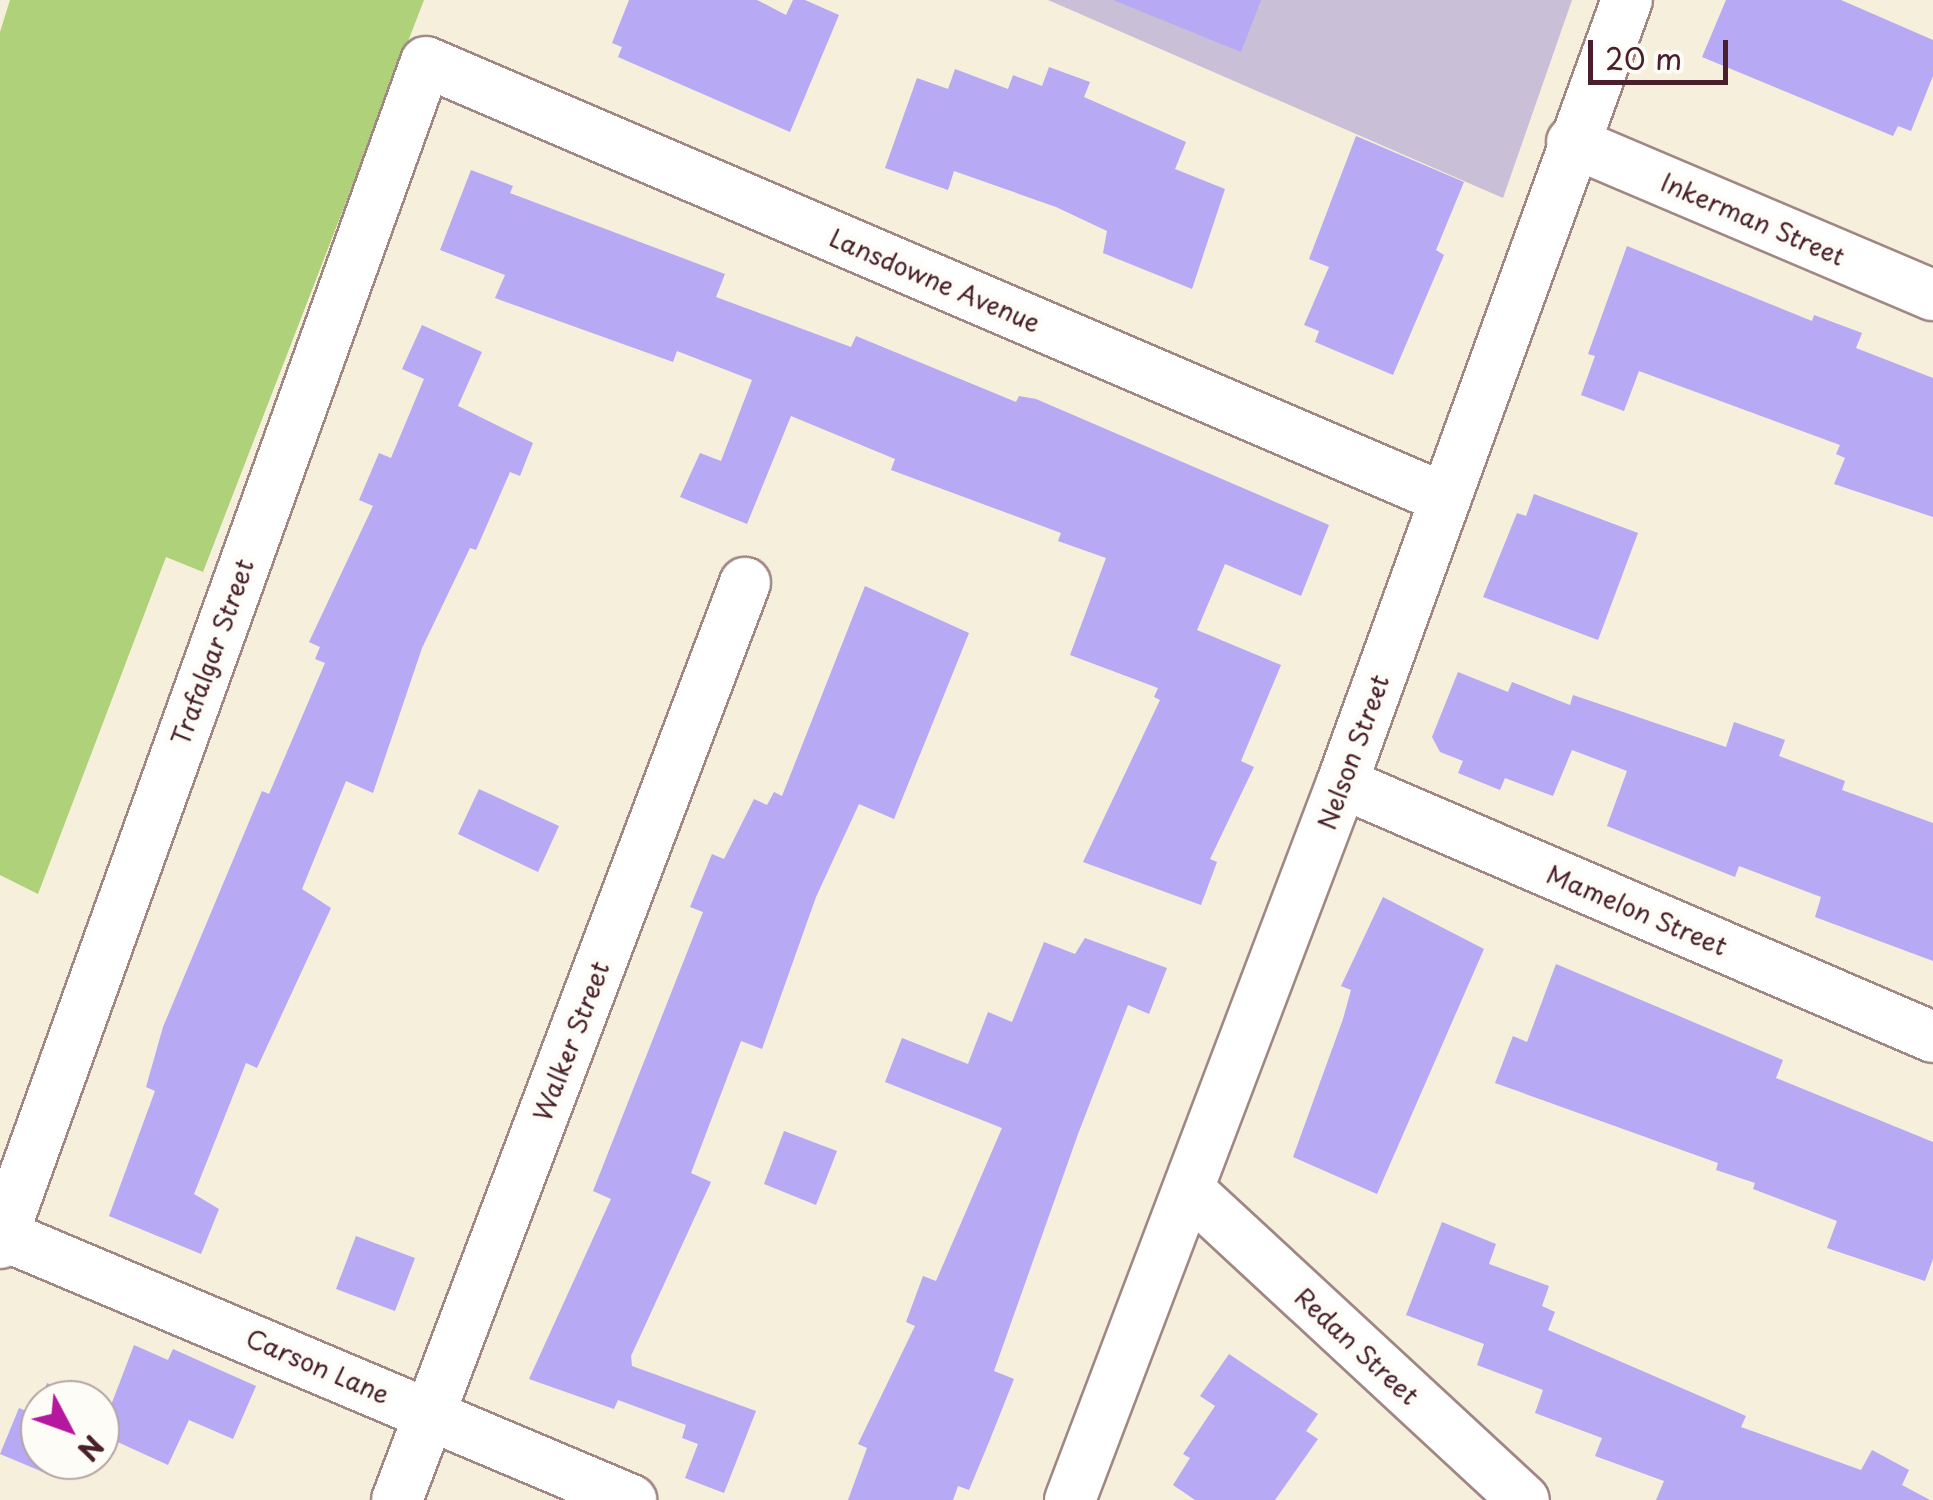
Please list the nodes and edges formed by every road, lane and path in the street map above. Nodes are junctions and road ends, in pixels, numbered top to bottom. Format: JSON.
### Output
{"nodes":[{"id":1,"x":1627,"y":0,"type":"edge"},
{"id":2,"x":426,"y":62,"type":"joint"},
{"id":3,"x":1572,"y":142,"type":"junction"},
{"id":4,"x":1933,"y":295,"type":"edge"},
{"id":5,"x":1444,"y":498,"type":"junction"},
{"id":6,"x":745,"y":583,"type":"dead end"},
{"id":7,"x":1342,"y":783,"type":"junction"},
{"id":8,"x":1933,"y":1037,"type":"edge"},
{"id":9,"x":1190,"y":1191,"type":"junction"},
{"id":10,"x":1,"y":1239,"type":"edge"},
{"id":11,"x":430,"y":1413,"type":"junction"},
{"id":12,"x":397,"y":1500,"type":"edge"},
{"id":13,"x":631,"y":1500,"type":"edge"},
{"id":14,"x":1070,"y":1500,"type":"edge"},
{"id":15,"x":1524,"y":1500,"type":"edge"}],
"edges":[{"from":1,"to":3,"type":"street","name":"Nelson Street"},
{"from":2,"to":5,"type":"street","name":"Lansdowne Avenue"},
{"from":2,"to":10,"type":"street","name":"Trafalgar Street"},
{"from":3,"to":4,"type":"street","name":"Inkerman Street"},
{"from":3,"to":5,"type":"street","name":"Nelson Street"},
{"from":5,"to":7,"type":"street","name":"Nelson Street"},
{"from":6,"to":11,"type":"street","name":"Walker Street"},
{"from":7,"to":8,"type":"street","name":"Mamelon Street"},
{"from":7,"to":9,"type":"street","name":"Nelson Street"},
{"from":9,"to":14,"type":"street","name":"Nelson Street"},
{"from":9,"to":15,"type":"street","name":"Redan Street"},
{"from":10,"to":11,"type":"street","name":"Carson Lane"},
{"from":11,"to":12,"type":"street","name":"Walker Street"},
{"from":11,"to":13,"type":"street","name":"Carson Lane"}]}
